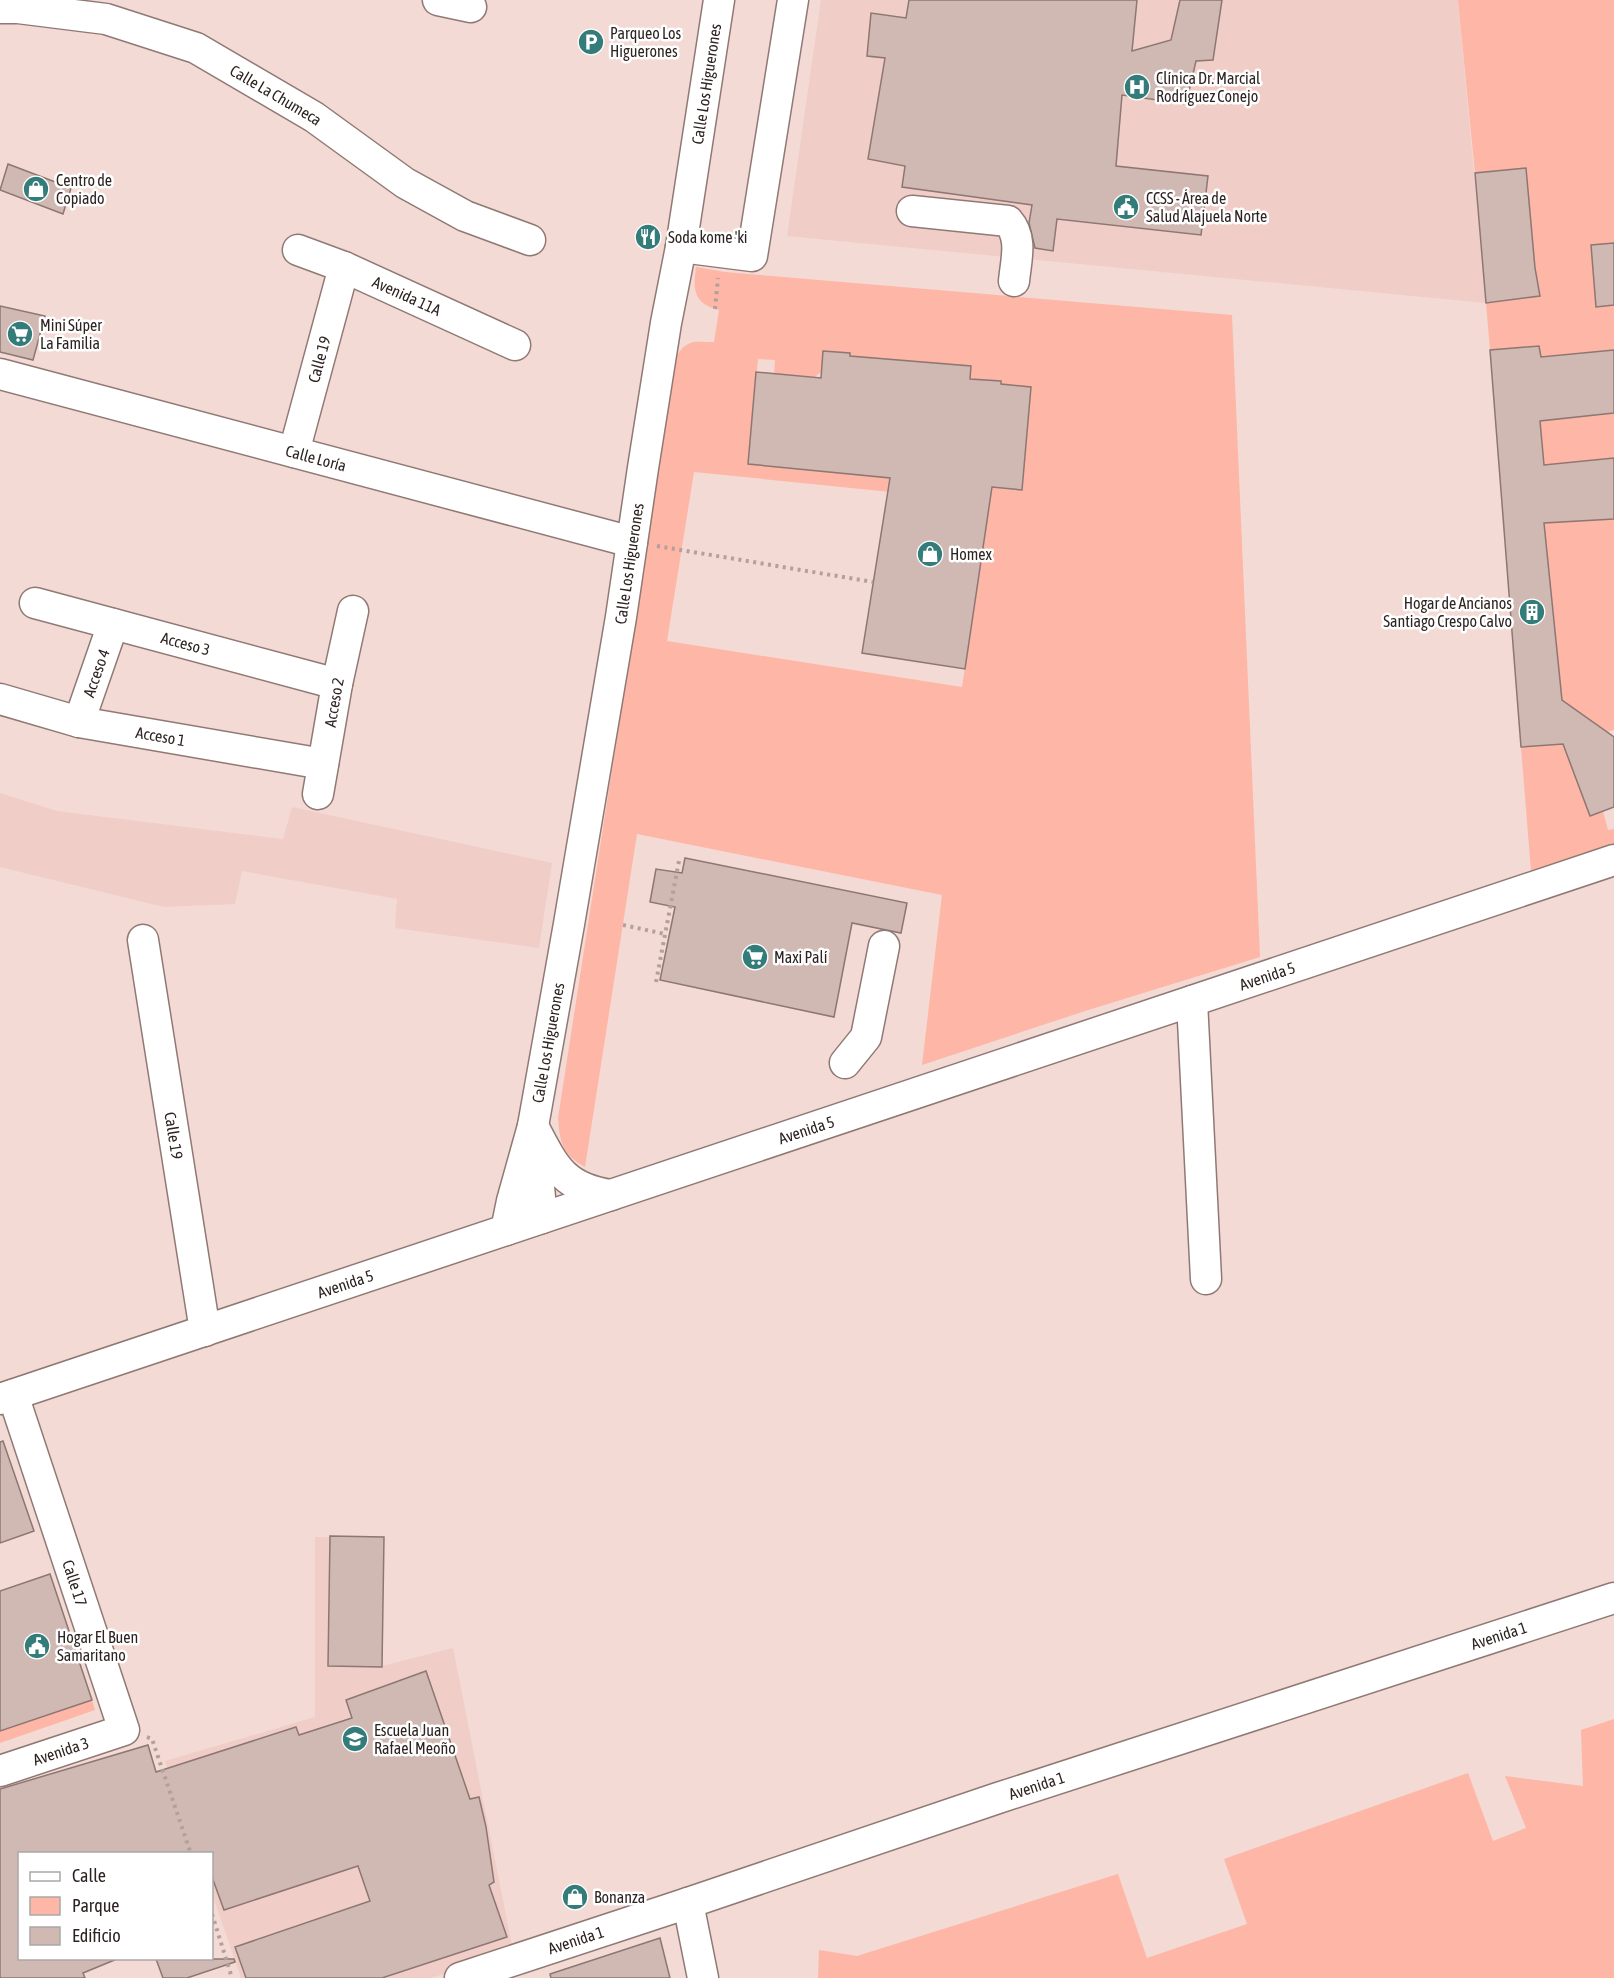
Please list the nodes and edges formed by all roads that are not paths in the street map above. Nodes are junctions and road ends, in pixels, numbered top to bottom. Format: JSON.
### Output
{"nodes":[{"id":1,"x":438,"y":0,"type":"edge"},
{"id":2,"x":719,"y":0,"type":"edge"},
{"id":3,"x":793,"y":0,"type":"edge"},
{"id":4,"x":0,"y":8,"type":"edge"},
{"id":5,"x":471,"y":8,"type":"dead end"},
{"id":6,"x":912,"y":211,"type":"dead end"},
{"id":7,"x":530,"y":240,"type":"dead end"},
{"id":8,"x":681,"y":247,"type":"junction"},
{"id":9,"x":298,"y":250,"type":"dead end"},
{"id":10,"x":344,"y":267,"type":"junction"},
{"id":11,"x":1014,"y":281,"type":"dead end"},
{"id":12,"x":515,"y":345,"type":"dead end"},
{"id":13,"x":0,"y":374,"type":"edge"},
{"id":14,"x":294,"y":452,"type":"junction"},
{"id":15,"x":632,"y":542,"type":"junction"},
{"id":16,"x":35,"y":603,"type":"dead end"},
{"id":17,"x":353,"y":611,"type":"dead end"},
{"id":18,"x":113,"y":624,"type":"junction"},
{"id":19,"x":337,"y":684,"type":"junction"},
{"id":20,"x":0,"y":699,"type":"edge"},
{"id":21,"x":79,"y":722,"type":"junction"},
{"id":22,"x":323,"y":764,"type":"junction"},
{"id":23,"x":318,"y":794,"type":"dead end"},
{"id":24,"x":1614,"y":860,"type":"edge"},
{"id":25,"x":143,"y":940,"type":"dead end"},
{"id":26,"x":1192,"y":1001,"type":"junction"},
{"id":27,"x":533,"y":1126,"type":"junction"},
{"id":28,"x":611,"y":1195,"type":"junction"},
{"id":29,"x":542,"y":1218,"type":"junction"},
{"id":30,"x":506,"y":1230,"type":"junction"},
{"id":31,"x":1206,"y":1279,"type":"dead end"},
{"id":32,"x":205,"y":1331,"type":"junction"},
{"id":33,"x":7,"y":1397,"type":"edge"},
{"id":34,"x":1614,"y":1598,"type":"edge"},
{"id":35,"x":124,"y":1730,"type":"joint"},
{"id":36,"x":0,"y":1771,"type":"edge"},
{"id":37,"x":688,"y":1904,"type":"junction"},
{"id":38,"x":460,"y":1978,"type":"edge"},
{"id":39,"x":703,"y":1978,"type":"edge"}],
"edges":[{"from":1,"to":5,"type":"street"},
{"from":2,"to":8,"type":"street","name":"Calle Los Higuerones"},
{"from":3,"to":8,"type":"street"},
{"from":4,"to":7,"type":"street","name":"Calle La Chumeca"},
{"from":6,"to":11,"type":"street"},
{"from":8,"to":15,"type":"street","name":"Calle Los Higuerones"},
{"from":9,"to":10,"type":"street","name":"Avenida 11A"},
{"from":10,"to":12,"type":"street","name":"Avenida 11A"},
{"from":10,"to":14,"type":"street","name":"Calle 19"},
{"from":13,"to":14,"type":"street","name":"Calle Loría"},
{"from":14,"to":15,"type":"street","name":"Calle Loría"},
{"from":15,"to":27,"type":"street","name":"Calle Los Higuerones"},
{"from":16,"to":18,"type":"street","name":"Acceso 3"},
{"from":17,"to":19,"type":"street","name":"Acceso 2"},
{"from":18,"to":19,"type":"street","name":"Acceso 3"},
{"from":18,"to":21,"type":"street","name":"Acceso 4"},
{"from":19,"to":22,"type":"street","name":"Acceso 2"},
{"from":20,"to":21,"type":"street","name":"Acceso 1"},
{"from":21,"to":22,"type":"street","name":"Acceso 1"},
{"from":22,"to":23,"type":"street","name":"Acceso 2"},
{"from":24,"to":26,"type":"street","name":"Avenida 5"},
{"from":25,"to":32,"type":"street","name":"Calle 19"},
{"from":26,"to":28,"type":"street","name":"Avenida 5"},
{"from":26,"to":31,"type":"street"},
{"from":27,"to":28,"type":"street","name":"Calle Los Higuerones"},
{"from":27,"to":29,"type":"street","name":"Calle Los Higuerones"},
{"from":27,"to":30,"type":"street","name":"Calle Los Higuerones"},
{"from":28,"to":29,"type":"street","name":"Avenida 5"},
{"from":29,"to":30,"type":"street","name":"Avenida 5"},
{"from":30,"to":32,"type":"street","name":"Avenida 5"},
{"from":32,"to":33,"type":"street","name":"Avenida 5"},
{"from":33,"to":35,"type":"street","name":"Calle 17"},
{"from":34,"to":37,"type":"street","name":"Avenida 1"},
{"from":35,"to":36,"type":"street","name":"Avenida 3"},
{"from":37,"to":38,"type":"street","name":"Avenida 1"},
{"from":37,"to":39,"type":"street"}]}
